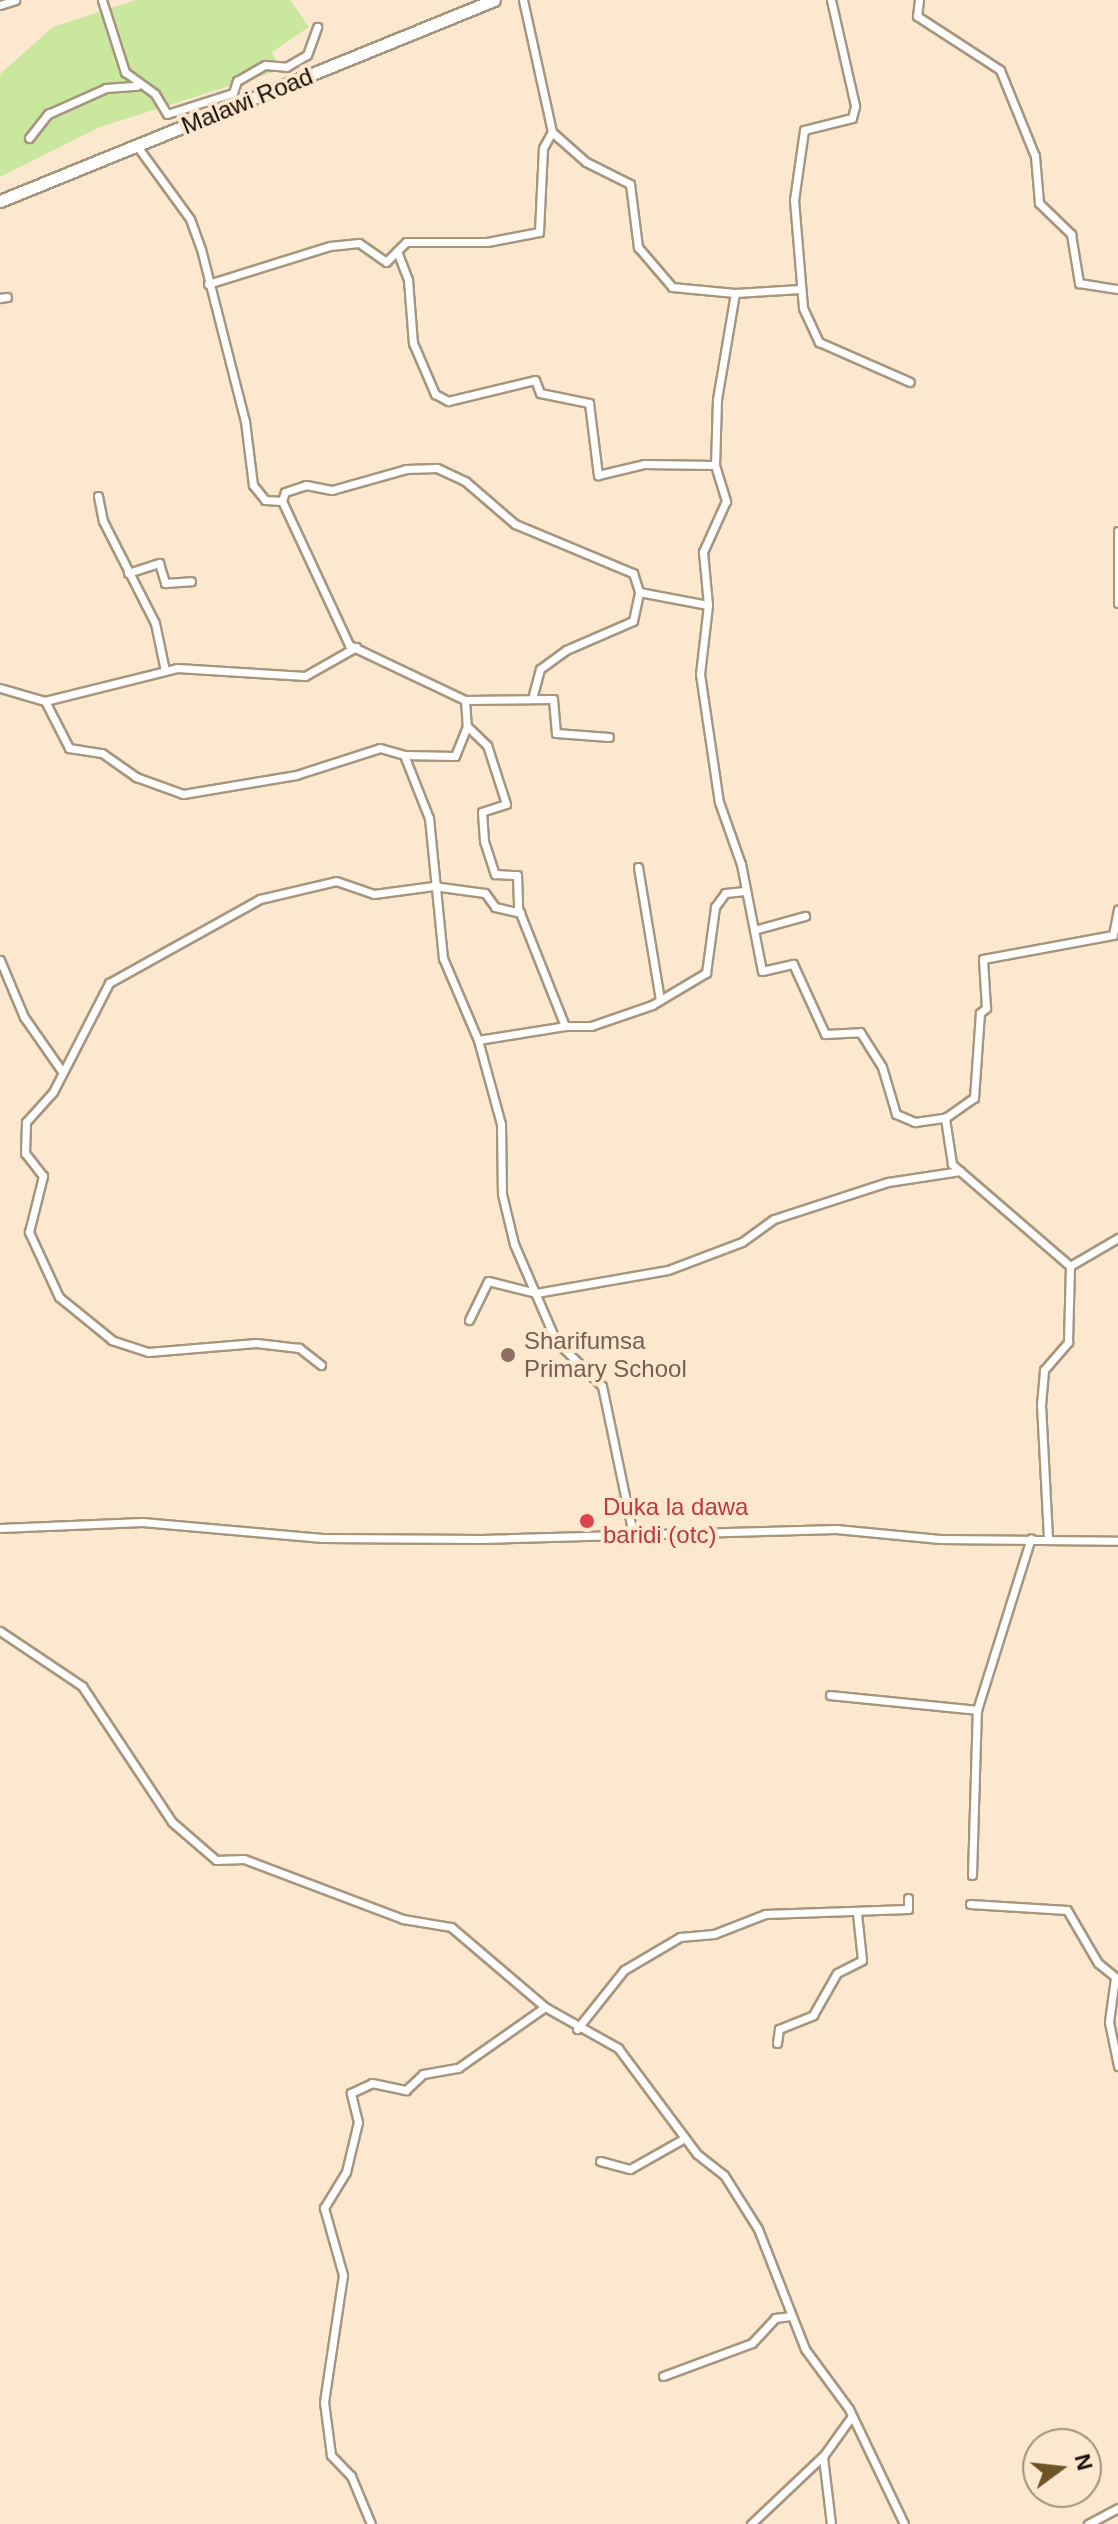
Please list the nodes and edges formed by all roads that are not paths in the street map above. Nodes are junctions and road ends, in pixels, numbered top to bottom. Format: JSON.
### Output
{"nodes":[{"id":1,"x":15,"y":0,"type":"edge"},
{"id":2,"x":102,"y":0,"type":"edge"},
{"id":3,"x":494,"y":0,"type":"edge"},
{"id":4,"x":523,"y":0,"type":"edge"},
{"id":5,"x":831,"y":0,"type":"edge"},
{"id":6,"x":919,"y":0,"type":"edge"},
{"id":7,"x":0,"y":5,"type":"edge"},
{"id":8,"x":317,"y":27,"type":"dead end"},
{"id":9,"x":139,"y":87,"type":"junction"},
{"id":10,"x":552,"y":132,"type":"junction"},
{"id":11,"x":29,"y":138,"type":"dead end"},
{"id":12,"x":137,"y":146,"type":"junction"},
{"id":13,"x":0,"y":201,"type":"edge"},
{"id":14,"x":397,"y":251,"type":"junction"},
{"id":15,"x":208,"y":284,"type":"junction"},
{"id":16,"x":800,"y":289,"type":"junction"},
{"id":17,"x":1118,"y":289,"type":"edge"},
{"id":18,"x":735,"y":293,"type":"junction"},
{"id":19,"x":910,"y":382,"type":"dead end"},
{"id":20,"x":715,"y":465,"type":"junction"},
{"id":21,"x":98,"y":496,"type":"dead end"},
{"id":22,"x":282,"y":501,"type":"junction"},
{"id":23,"x":1118,"y":531,"type":"edge"},
{"id":24,"x":128,"y":573,"type":"junction"},
{"id":25,"x":191,"y":581,"type":"dead end"},
{"id":26,"x":1117,"y":586,"type":"edge"},
{"id":27,"x":639,"y":592,"type":"junction"},
{"id":28,"x":1118,"y":603,"type":"edge"},
{"id":29,"x":708,"y":605,"type":"junction"},
{"id":30,"x":356,"y":647,"type":"junction"},
{"id":31,"x":165,"y":671,"type":"junction"},
{"id":32,"x":0,"y":688,"type":"edge"},
{"id":33,"x":533,"y":695,"type":"junction"},
{"id":34,"x":465,"y":700,"type":"junction"},
{"id":35,"x":45,"y":701,"type":"junction"},
{"id":36,"x":467,"y":726,"type":"junction"},
{"id":37,"x":609,"y":737,"type":"dead end"},
{"id":38,"x":404,"y":755,"type":"junction"},
{"id":39,"x":638,"y":867,"type":"dead end"},
{"id":40,"x":433,"y":886,"type":"junction"},
{"id":41,"x":745,"y":891,"type":"junction"},
{"id":42,"x":1118,"y":909,"type":"edge"},
{"id":43,"x":520,"y":913,"type":"junction"},
{"id":44,"x":805,"y":916,"type":"dead end"},
{"id":45,"x":754,"y":930,"type":"junction"},
{"id":46,"x":0,"y":960,"type":"edge"},
{"id":47,"x":660,"y":1000,"type":"junction"},
{"id":48,"x":565,"y":1026,"type":"junction"},
{"id":49,"x":478,"y":1040,"type":"junction"},
{"id":50,"x":61,"y":1070,"type":"junction"},
{"id":51,"x":945,"y":1118,"type":"junction"},
{"id":52,"x":960,"y":1171,"type":"junction"},
{"id":53,"x":1118,"y":1238,"type":"edge"},
{"id":54,"x":1070,"y":1266,"type":"junction"},
{"id":55,"x":536,"y":1293,"type":"junction"},
{"id":56,"x":469,"y":1320,"type":"dead end"},
{"id":57,"x":321,"y":1365,"type":"dead end"},
{"id":58,"x":0,"y":1528,"type":"edge"},
{"id":59,"x":632,"y":1530,"type":"junction"},
{"id":60,"x":1031,"y":1538,"type":"junction"},
{"id":61,"x":1048,"y":1538,"type":"junction"},
{"id":62,"x":1118,"y":1541,"type":"edge"},
{"id":63,"x":0,"y":1631,"type":"edge"},
{"id":64,"x":830,"y":1695,"type":"dead end"},
{"id":65,"x":977,"y":1710,"type":"junction"},
{"id":66,"x":972,"y":1875,"type":"dead end"},
{"id":67,"x":908,"y":1898,"type":"dead end"},
{"id":68,"x":970,"y":1904,"type":"dead end"},
{"id":69,"x":857,"y":1913,"type":"junction"},
{"id":70,"x":1116,"y":1978,"type":"edge"},
{"id":71,"x":545,"y":2007,"type":"junction"},
{"id":72,"x":577,"y":2029,"type":"junction"},
{"id":73,"x":777,"y":2043,"type":"dead end"},
{"id":74,"x":1118,"y":2066,"type":"edge"},
{"id":75,"x":685,"y":2138,"type":"junction"},
{"id":76,"x":600,"y":2161,"type":"dead end"},
{"id":77,"x":791,"y":2316,"type":"junction"},
{"id":78,"x":663,"y":2376,"type":"dead end"},
{"id":79,"x":852,"y":2416,"type":"junction"},
{"id":80,"x":824,"y":2455,"type":"junction"},
{"id":81,"x":1118,"y":2508,"type":"edge"},
{"id":82,"x":371,"y":2524,"type":"edge"},
{"id":83,"x":751,"y":2524,"type":"edge"},
{"id":84,"x":831,"y":2524,"type":"edge"},
{"id":85,"x":904,"y":2524,"type":"edge"},
{"id":86,"x":1088,"y":2524,"type":"edge"}],
"edges":[{"from":1,"to":7,"type":"street"},
{"from":2,"to":9,"type":"street"},
{"from":3,"to":12,"type":"main road","name":"Malawi Road"},
{"from":4,"to":10,"type":"street"},
{"from":5,"to":16,"type":"street"},
{"from":6,"to":17,"type":"street"},
{"from":8,"to":9,"type":"street"},
{"from":9,"to":11,"type":"street"},
{"from":10,"to":14,"type":"street"},
{"from":10,"to":18,"type":"street"},
{"from":12,"to":13,"type":"main road","name":"Malawi Road"},
{"from":12,"to":15,"type":"street"},
{"from":14,"to":15,"type":"street"},
{"from":14,"to":20,"type":"street"},
{"from":15,"to":22,"type":"street"},
{"from":16,"to":18,"type":"street"},
{"from":16,"to":19,"type":"street"},
{"from":18,"to":20,"type":"street"},
{"from":20,"to":29,"type":"street"},
{"from":21,"to":24,"type":"street"},
{"from":22,"to":27,"type":"street"},
{"from":22,"to":30,"type":"street"},
{"from":23,"to":26,"type":"street"},
{"from":24,"to":25,"type":"street"},
{"from":24,"to":31,"type":"street"},
{"from":26,"to":28,"type":"street"},
{"from":27,"to":29,"type":"street"},
{"from":27,"to":33,"type":"street"},
{"from":29,"to":41,"type":"street"},
{"from":30,"to":31,"type":"street"},
{"from":30,"to":34,"type":"street"},
{"from":31,"to":35,"type":"street"},
{"from":32,"to":35,"type":"street"},
{"from":33,"to":34,"type":"street"},
{"from":33,"to":37,"type":"street"},
{"from":34,"to":36,"type":"street"},
{"from":35,"to":38,"type":"street"},
{"from":36,"to":38,"type":"street"},
{"from":36,"to":43,"type":"street"},
{"from":38,"to":40,"type":"street"},
{"from":39,"to":47,"type":"street"},
{"from":40,"to":43,"type":"street"},
{"from":40,"to":49,"type":"street"},
{"from":40,"to":50,"type":"street"},
{"from":41,"to":45,"type":"street"},
{"from":41,"to":47,"type":"street"},
{"from":42,"to":51,"type":"street"},
{"from":43,"to":48,"type":"street"},
{"from":44,"to":45,"type":"street"},
{"from":45,"to":51,"type":"street"},
{"from":46,"to":50,"type":"street"},
{"from":47,"to":48,"type":"street"},
{"from":48,"to":49,"type":"street"},
{"from":49,"to":55,"type":"street"},
{"from":50,"to":57,"type":"street"},
{"from":51,"to":52,"type":"street"},
{"from":52,"to":54,"type":"street"},
{"from":52,"to":55,"type":"street"},
{"from":53,"to":54,"type":"street"},
{"from":54,"to":61,"type":"street"},
{"from":55,"to":56,"type":"street"},
{"from":55,"to":59,"type":"street"},
{"from":58,"to":59,"type":"street"},
{"from":59,"to":60,"type":"street"},
{"from":60,"to":61,"type":"street"},
{"from":60,"to":65,"type":"street"},
{"from":61,"to":62,"type":"street"},
{"from":63,"to":71,"type":"street"},
{"from":64,"to":65,"type":"street"},
{"from":65,"to":66,"type":"street"},
{"from":67,"to":69,"type":"street"},
{"from":68,"to":70,"type":"street"},
{"from":69,"to":72,"type":"street"},
{"from":69,"to":73,"type":"street"},
{"from":70,"to":74,"type":"street"},
{"from":71,"to":72,"type":"street"},
{"from":71,"to":82,"type":"street"},
{"from":72,"to":75,"type":"street"},
{"from":75,"to":76,"type":"street"},
{"from":75,"to":77,"type":"street"},
{"from":77,"to":78,"type":"street"},
{"from":77,"to":79,"type":"street"},
{"from":79,"to":80,"type":"street"},
{"from":79,"to":85,"type":"street"},
{"from":80,"to":83,"type":"street"},
{"from":80,"to":84,"type":"street"},
{"from":81,"to":86,"type":"street"}]}
